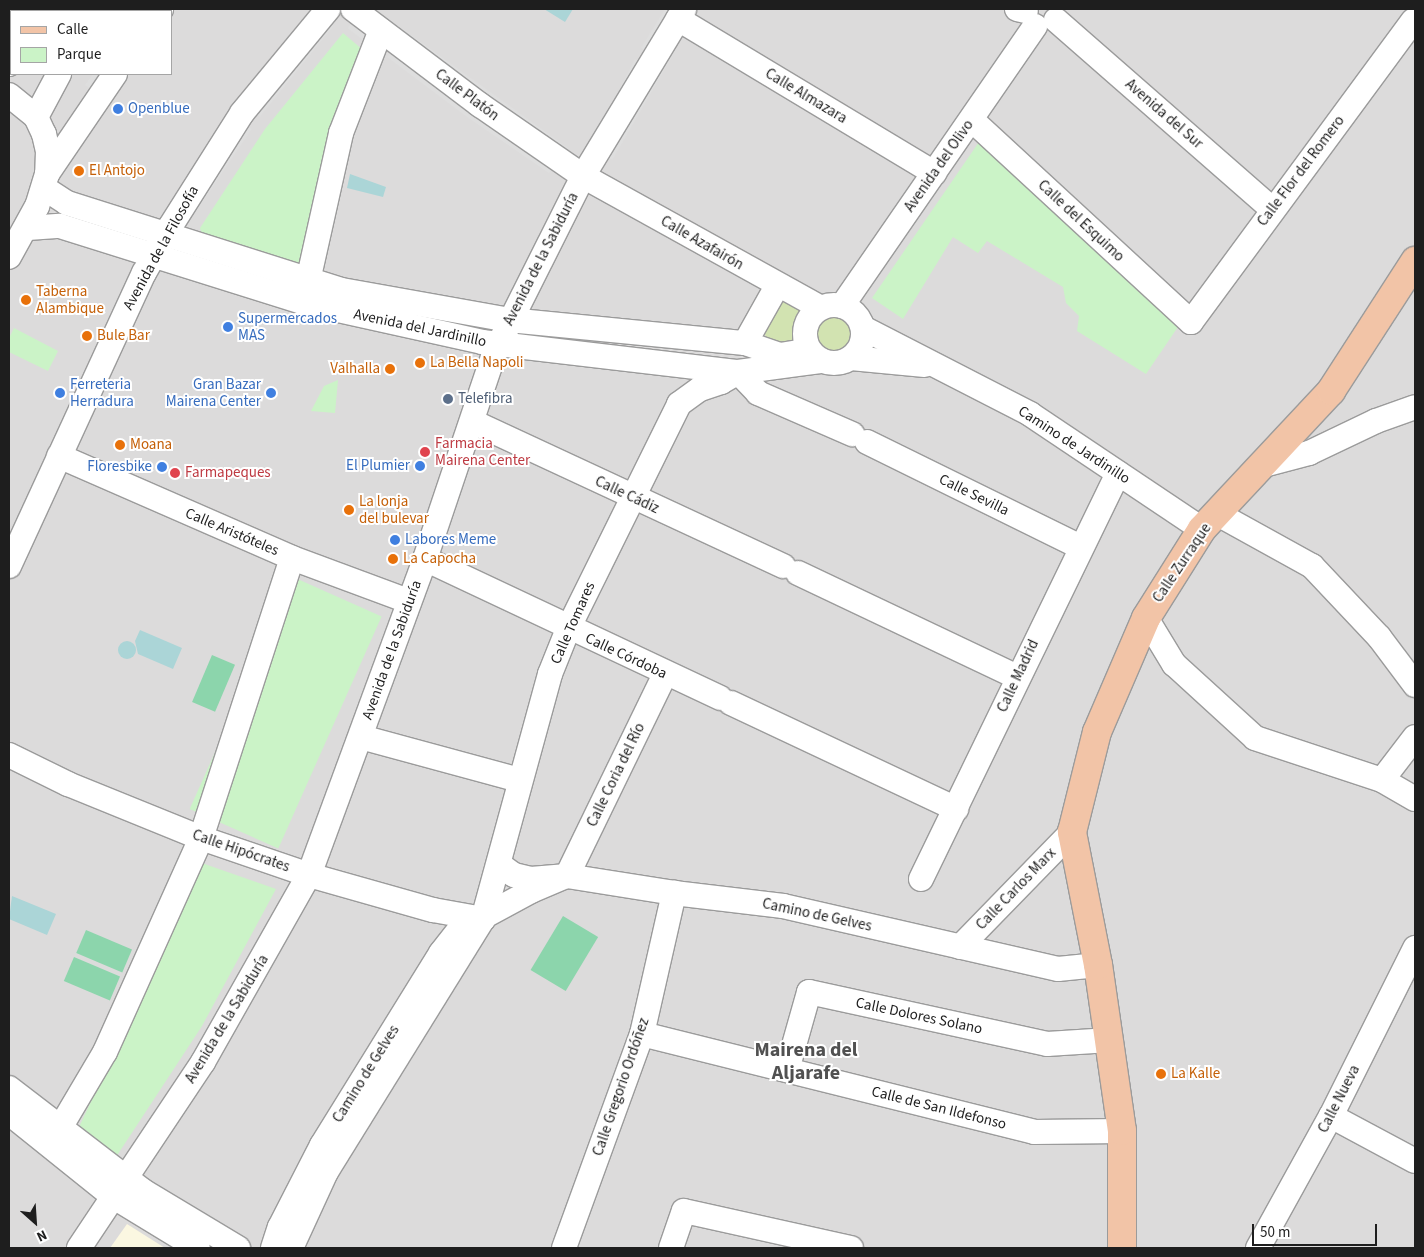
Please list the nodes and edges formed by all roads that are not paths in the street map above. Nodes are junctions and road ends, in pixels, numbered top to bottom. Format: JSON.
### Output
{"nodes":[{"id":1,"x":328,"y":9,"type":"edge"},
{"id":2,"x":353,"y":9,"type":"edge"},
{"id":3,"x":681,"y":14,"type":"edge"},
{"id":4,"x":1036,"y":14,"type":"edge"},
{"id":5,"x":1408,"y":17,"type":"edge"},
{"id":6,"x":381,"y":30,"type":"junction"},
{"id":7,"x":58,"y":75,"type":"edge"},
{"id":8,"x":114,"y":75,"type":"edge"},
{"id":9,"x":9,"y":95,"type":"edge"},
{"id":10,"x":36,"y":117,"type":"junction"},
{"id":11,"x":972,"y":120,"type":"junction"},
{"id":12,"x":934,"y":173,"type":"junction"},
{"id":13,"x":584,"y":176,"type":"junction"},
{"id":14,"x":45,"y":181,"type":"junction"},
{"id":15,"x":1272,"y":209,"type":"junction"},
{"id":16,"x":28,"y":228,"type":"junction"},
{"id":17,"x":160,"y":244,"type":"junction"},
{"id":18,"x":9,"y":257,"type":"edge"},
{"id":19,"x":1414,"y":266,"type":"edge"},
{"id":20,"x":308,"y":281,"type":"junction"},
{"id":21,"x":776,"y":286,"type":"junction"},
{"id":22,"x":832,"y":307,"type":"junction"},
{"id":23,"x":509,"y":320,"type":"junction"},
{"id":24,"x":1191,"y":322,"type":"joint"},
{"id":25,"x":863,"y":328,"type":"junction"},
{"id":26,"x":745,"y":343,"type":"junction"},
{"id":27,"x":498,"y":344,"type":"junction"},
{"id":28,"x":816,"y":356,"type":"junction"},
{"id":29,"x":851,"y":358,"type":"junction"},
{"id":30,"x":941,"y":367,"type":"junction"},
{"id":31,"x":738,"y":372,"type":"junction"},
{"id":32,"x":1415,"y":407,"type":"edge"},
{"id":33,"x":473,"y":422,"type":"junction"},
{"id":34,"x":59,"y":456,"type":"junction"},
{"id":35,"x":1264,"y":465,"type":"junction"},
{"id":36,"x":1118,"y":473,"type":"junction"},
{"id":37,"x":632,"y":498,"type":"junction"},
{"id":38,"x":1209,"y":521,"type":"junction"},
{"id":39,"x":1080,"y":547,"type":"junction"},
{"id":40,"x":292,"y":558,"type":"junction"},
{"id":41,"x":424,"y":559,"type":"junction"},
{"id":42,"x":9,"y":566,"type":"edge"},
{"id":43,"x":408,"y":601,"type":"junction"},
{"id":44,"x":1146,"y":618,"type":"junction"},
{"id":45,"x":568,"y":629,"type":"junction"},
{"id":46,"x":665,"y":674,"type":"junction"},
{"id":47,"x":1017,"y":677,"type":"junction"},
{"id":48,"x":1415,"y":685,"type":"edge"},
{"id":49,"x":361,"y":736,"type":"junction"},
{"id":50,"x":1415,"y":736,"type":"edge"},
{"id":51,"x":9,"y":755,"type":"edge"},
{"id":52,"x":519,"y":780,"type":"junction"},
{"id":53,"x":1382,"y":780,"type":"junction"},
{"id":54,"x":1415,"y":799,"type":"edge"},
{"id":55,"x":956,"y":809,"type":"junction"},
{"id":56,"x":1072,"y":832,"type":"junction"},
{"id":57,"x":201,"y":838,"type":"junction"},
{"id":58,"x":500,"y":865,"type":"junction"},
{"id":59,"x":309,"y":875,"type":"junction"},
{"id":60,"x":567,"y":876,"type":"junction"},
{"id":61,"x":921,"y":879,"type":"dead end"},
{"id":62,"x":674,"y":893,"type":"junction"},
{"id":63,"x":483,"y":919,"type":"junction"},
{"id":64,"x":960,"y":947,"type":"junction"},
{"id":65,"x":1415,"y":948,"type":"edge"},
{"id":66,"x":1098,"y":965,"type":"junction"},
{"id":67,"x":642,"y":1034,"type":"junction"},
{"id":68,"x":1110,"y":1040,"type":"junction"},
{"id":69,"x":786,"y":1070,"type":"junction"},
{"id":70,"x":9,"y":1088,"type":"edge"},
{"id":71,"x":9,"y":1113,"type":"edge"},
{"id":72,"x":1330,"y":1116,"type":"junction"},
{"id":73,"x":60,"y":1128,"type":"junction"},
{"id":74,"x":1122,"y":1131,"type":"junction"},
{"id":75,"x":1415,"y":1161,"type":"edge"},
{"id":76,"x":120,"y":1188,"type":"junction"},
{"id":77,"x":1262,"y":1247,"type":"edge"},
{"id":78,"x":79,"y":1248,"type":"edge"},
{"id":79,"x":198,"y":1248,"type":"edge"},
{"id":80,"x":238,"y":1248,"type":"edge"},
{"id":81,"x":273,"y":1248,"type":"edge"},
{"id":82,"x":291,"y":1248,"type":"edge"},
{"id":83,"x":564,"y":1248,"type":"edge"},
{"id":84,"x":671,"y":1248,"type":"edge"},
{"id":85,"x":850,"y":1248,"type":"edge"},
{"id":86,"x":1122,"y":1248,"type":"edge"}],
"edges":[{"from":1,"to":17,"type":"street","name":"Avenida de la Filosofía"},
{"from":2,"to":6,"type":"street","name":"Calle Platón"},
{"from":3,"to":12,"type":"street","name":"Calle Almazara"},
{"from":3,"to":13,"type":"street","name":"Avenida de la Sabiduría"},
{"from":4,"to":11,"type":"street","name":"Avenida del Olivo"},
{"from":4,"to":15,"type":"street","name":"Avenida del Sur"},
{"from":5,"to":15,"type":"street","name":"Calle Flor del Romero"},
{"from":6,"to":13,"type":"street","name":"Calle Platón"},
{"from":6,"to":20,"type":"street"},
{"from":7,"to":10,"type":"street"},
{"from":8,"to":14,"type":"street"},
{"from":9,"to":10,"type":"street"},
{"from":10,"to":14,"type":"street"},
{"from":11,"to":12,"type":"street","name":"Avenida del Olivo"},
{"from":11,"to":24,"type":"street","name":"Calle del Esquimo"},
{"from":12,"to":22,"type":"street","name":"Avenida del Olivo"},
{"from":13,"to":21,"type":"street","name":"Calle Azafairón"},
{"from":13,"to":23,"type":"street","name":"Avenida de la Sabiduría"},
{"from":14,"to":16,"type":"street"},
{"from":14,"to":17,"type":"street","name":"Avenida del Jardinillo"},
{"from":15,"to":24,"type":"street","name":"Calle Flor del Romero"},
{"from":16,"to":17,"type":"street","name":"Avenida del Jardinillo"},
{"from":16,"to":18,"type":"street"},
{"from":17,"to":20,"type":"street","name":"Avenida del Jardinillo"},
{"from":17,"to":27,"type":"street","name":"Avenida del Jardinillo"},
{"from":17,"to":34,"type":"street","name":"Avenida de la Filosofía"},
{"from":19,"to":35,"type":"main road","name":"Calle Zurraque"},
{"from":20,"to":23,"type":"street","name":"Avenida del Jardinillo"},
{"from":21,"to":22,"type":"street","name":"Calle Azafairón"},
{"from":21,"to":26,"type":"street"},
{"from":22,"to":25,"type":"street"},
{"from":22,"to":28,"type":"street"},
{"from":23,"to":26,"type":"street","name":"Avenida del Jardinillo"},
{"from":23,"to":27,"type":"street","name":"Avenida de la Sabiduría"},
{"from":25,"to":29,"type":"street"},
{"from":25,"to":30,"type":"street"},
{"from":26,"to":28,"type":"street","name":"Avenida del Jardinillo"},
{"from":27,"to":31,"type":"street","name":"Avenida del Jardinillo"},
{"from":27,"to":33,"type":"street","name":"Avenida de la Sabiduría"},
{"from":28,"to":29,"type":"street"},
{"from":28,"to":31,"type":"street","name":"Avenida del Jardinillo"},
{"from":29,"to":30,"type":"street"},
{"from":30,"to":36,"type":"street","name":"Camino de Jardinillo"},
{"from":31,"to":37,"type":"street","name":"Calle Tomares"},
{"from":31,"to":39,"type":"street","name":"Calle Sevilla"},
{"from":32,"to":35,"type":"street"},
{"from":33,"to":37,"type":"street","name":"Calle Cádiz"},
{"from":33,"to":41,"type":"street","name":"Avenida de la Sabiduría"},
{"from":34,"to":40,"type":"street","name":"Calle Aristóteles"},
{"from":34,"to":42,"type":"street","name":"Avenida de la Filosofía"},
{"from":35,"to":38,"type":"main road","name":"Calle Zurraque"},
{"from":36,"to":38,"type":"street","name":"Camino de Jardinillo"},
{"from":36,"to":39,"type":"street","name":"Calle Madrid"},
{"from":37,"to":45,"type":"street","name":"Calle Tomares"},
{"from":37,"to":47,"type":"street","name":"Calle Cádiz"},
{"from":38,"to":44,"type":"main road","name":"Calle Zurraque"},
{"from":38,"to":48,"type":"street","name":"Camino de Jardinillo"},
{"from":39,"to":47,"type":"street","name":"Calle Madrid"},
{"from":40,"to":43,"type":"street","name":"Calle Aristóteles"},
{"from":40,"to":57,"type":"street"},
{"from":41,"to":43,"type":"street","name":"Avenida de la Sabiduría"},
{"from":41,"to":45,"type":"street","name":"Calle Córdoba"},
{"from":43,"to":49,"type":"street","name":"Avenida de la Sabiduría"},
{"from":44,"to":53,"type":"street"},
{"from":44,"to":56,"type":"main road","name":"Calle Zurraque"},
{"from":45,"to":46,"type":"street","name":"Calle Córdoba"},
{"from":45,"to":52,"type":"street","name":"Calle Tomares"},
{"from":46,"to":55,"type":"street","name":"Calle Córdoba"},
{"from":46,"to":60,"type":"street","name":"Calle Coria del Río"},
{"from":47,"to":55,"type":"street","name":"Calle Madrid"},
{"from":49,"to":52,"type":"street"},
{"from":49,"to":59,"type":"street","name":"Avenida de la Sabiduría"},
{"from":50,"to":53,"type":"street"},
{"from":51,"to":57,"type":"street","name":"Calle Hipócrates"},
{"from":52,"to":58,"type":"street","name":"Calle Tomares"},
{"from":53,"to":54,"type":"street"},
{"from":55,"to":61,"type":"street","name":"Calle Madrid"},
{"from":56,"to":64,"type":"street","name":"Calle Carlos Marx"},
{"from":56,"to":66,"type":"main road"},
{"from":57,"to":59,"type":"street","name":"Calle Hipócrates"},
{"from":57,"to":73,"type":"street"},
{"from":58,"to":60,"type":"street"},
{"from":58,"to":63,"type":"street","name":"Calle Tomares"},
{"from":59,"to":63,"type":"street","name":"Calle Hipócrates"},
{"from":59,"to":76,"type":"street","name":"Avenida de la Sabiduría"},
{"from":60,"to":62,"type":"street","name":"Camino de Gelves"},
{"from":60,"to":63,"type":"street","name":"Camino de Gelves"},
{"from":62,"to":64,"type":"street","name":"Camino de Gelves"},
{"from":62,"to":67,"type":"street","name":"Calle Gregorio Ordóñez"},
{"from":63,"to":81,"type":"street","name":"Camino de Gelves"},
{"from":63,"to":82,"type":"street","name":"Camino de Gelves"},
{"from":64,"to":66,"type":"street","name":"Camino de Gelves"},
{"from":65,"to":72,"type":"street","name":"Calle Nueva"},
{"from":66,"to":68,"type":"main road"},
{"from":67,"to":69,"type":"street","name":"Calle de San Ildefonso"},
{"from":67,"to":83,"type":"street","name":"Calle Gregorio Ordóñez"},
{"from":68,"to":69,"type":"street","name":"Calle Dolores Solano"},
{"from":68,"to":74,"type":"main road"},
{"from":69,"to":74,"type":"street","name":"Calle de San Ildefonso"},
{"from":70,"to":73,"type":"street"},
{"from":71,"to":76,"type":"street"},
{"from":72,"to":75,"type":"street"},
{"from":72,"to":77,"type":"street","name":"Calle Nueva"},
{"from":73,"to":76,"type":"street"},
{"from":74,"to":86,"type":"main road"},
{"from":76,"to":78,"type":"street","name":"Avenida de la Sabiduría"},
{"from":76,"to":79,"type":"street"},
{"from":76,"to":80,"type":"street"},
{"from":84,"to":85,"type":"street"}]}
